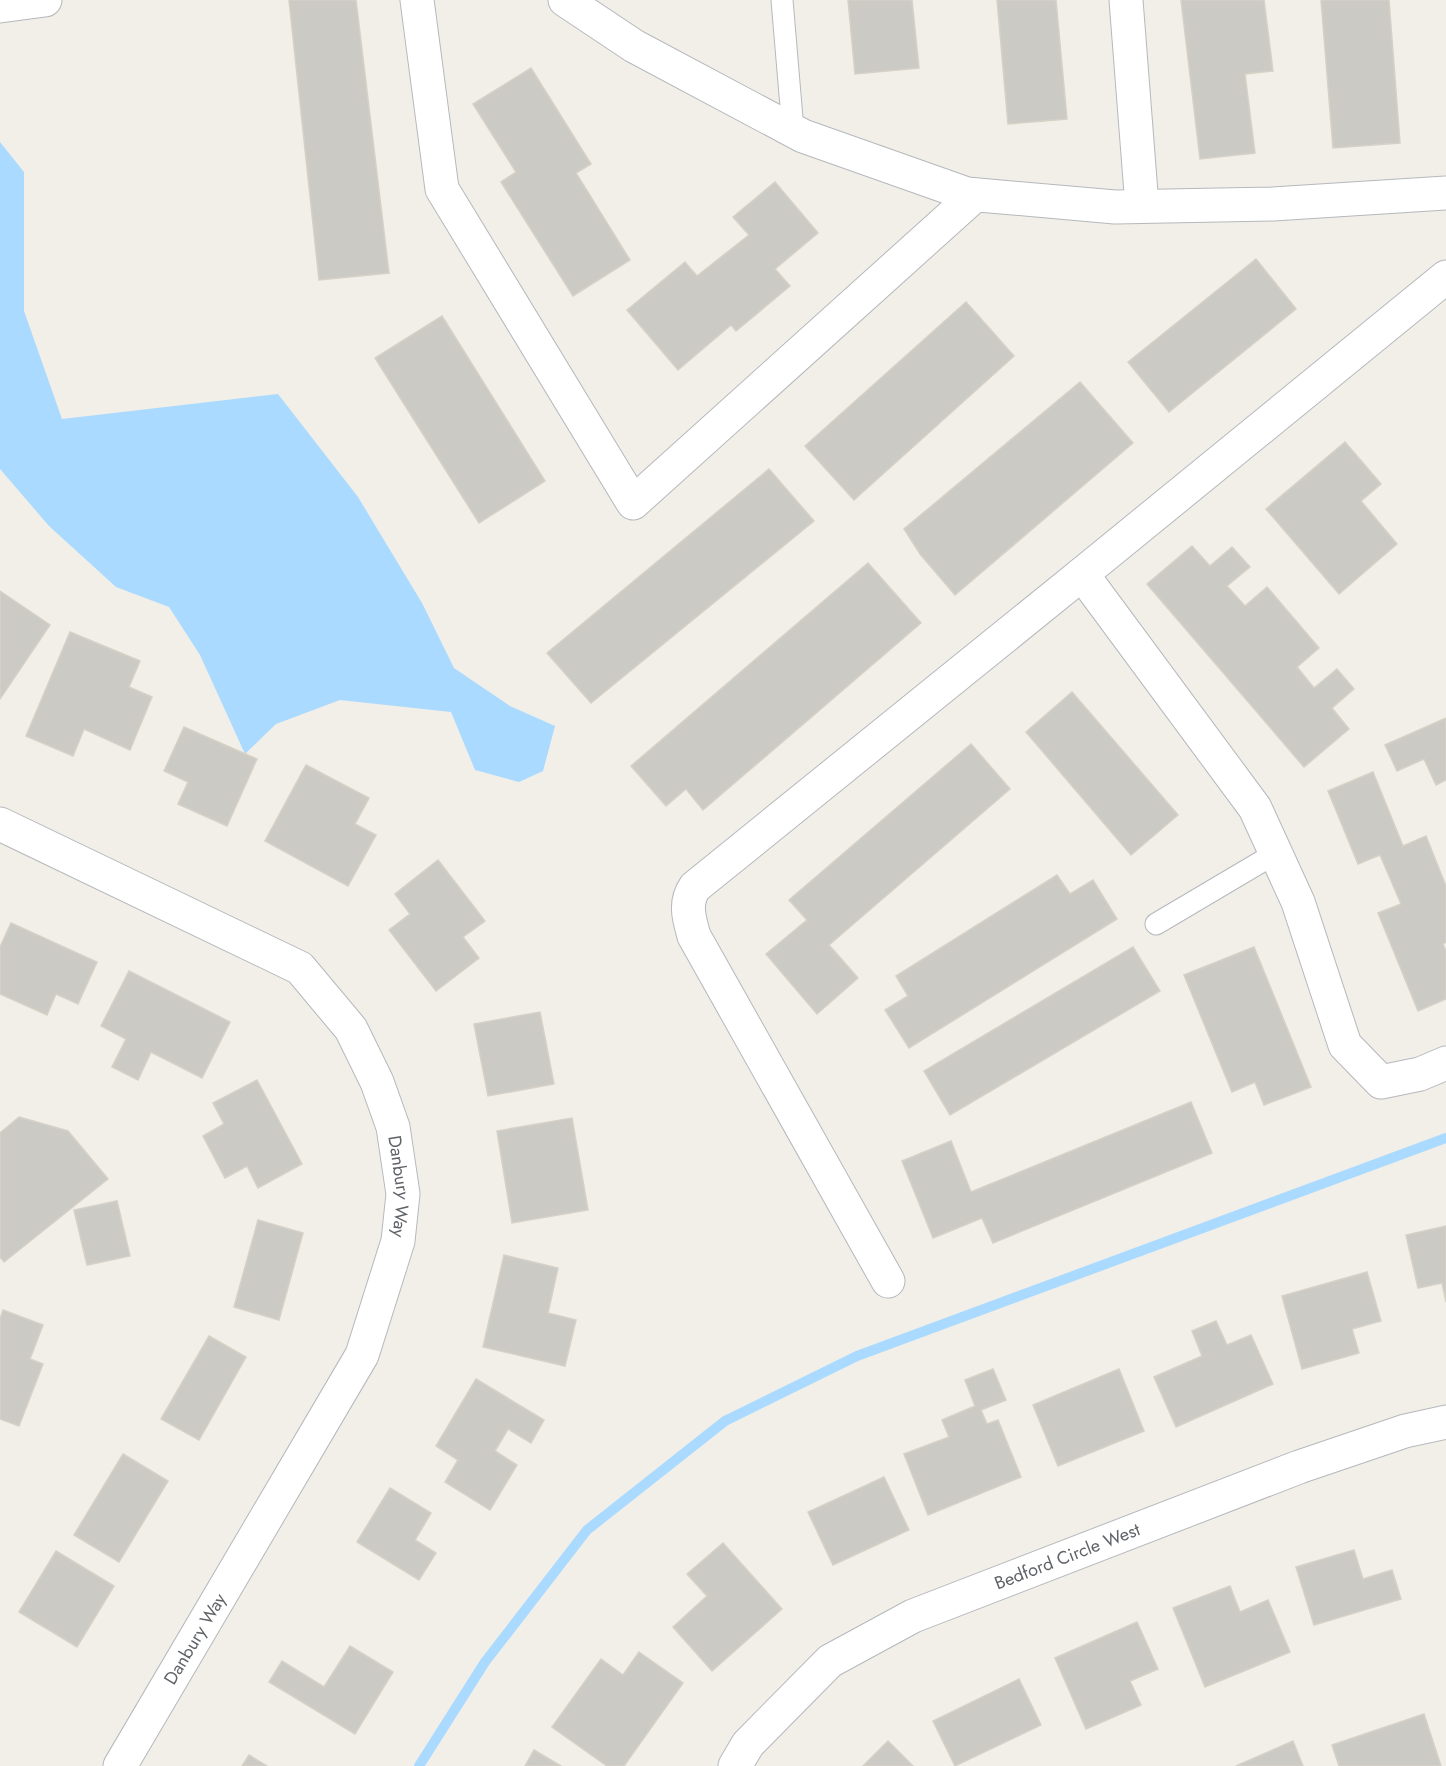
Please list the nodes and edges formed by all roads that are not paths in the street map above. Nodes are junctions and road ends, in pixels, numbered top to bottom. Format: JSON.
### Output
{"nodes":[{"id":1,"x":45,"y":0,"type":"edge"},
{"id":2,"x":417,"y":0,"type":"edge"},
{"id":3,"x":566,"y":0,"type":"edge"},
{"id":4,"x":782,"y":0,"type":"edge"},
{"id":5,"x":1126,"y":0,"type":"edge"},
{"id":6,"x":0,"y":6,"type":"edge"},
{"id":7,"x":793,"y":130,"type":"junction"},
{"id":8,"x":1446,"y":193,"type":"edge"},
{"id":9,"x":975,"y":195,"type":"junction"},
{"id":10,"x":1142,"y":206,"type":"junction"},
{"id":11,"x":1446,"y":277,"type":"edge"},
{"id":12,"x":1082,"y":574,"type":"junction"},
{"id":13,"x":0,"y":824,"type":"edge"},
{"id":14,"x":1276,"y":853,"type":"junction"},
{"id":15,"x":1156,"y":924,"type":"dead end"},
{"id":16,"x":1446,"y":1063,"type":"edge"},
{"id":17,"x":888,"y":1281,"type":"dead end"},
{"id":18,"x":1446,"y":1422,"type":"edge"},
{"id":19,"x":120,"y":1766,"type":"edge"},
{"id":20,"x":735,"y":1766,"type":"edge"}],
"edges":[{"from":1,"to":6,"type":"street"},
{"from":2,"to":9,"type":"street"},
{"from":3,"to":7,"type":"street"},
{"from":4,"to":7,"type":"lane"},
{"from":5,"to":10,"type":"street"},
{"from":7,"to":9,"type":"street"},
{"from":8,"to":10,"type":"street"},
{"from":9,"to":10,"type":"street"},
{"from":11,"to":12,"type":"street"},
{"from":12,"to":14,"type":"street"},
{"from":12,"to":17,"type":"street"},
{"from":13,"to":19,"type":"street","name":"Danbury Way"},
{"from":14,"to":15,"type":"lane"},
{"from":14,"to":16,"type":"street"},
{"from":18,"to":20,"type":"street","name":"Bedford Circle West"}]}
